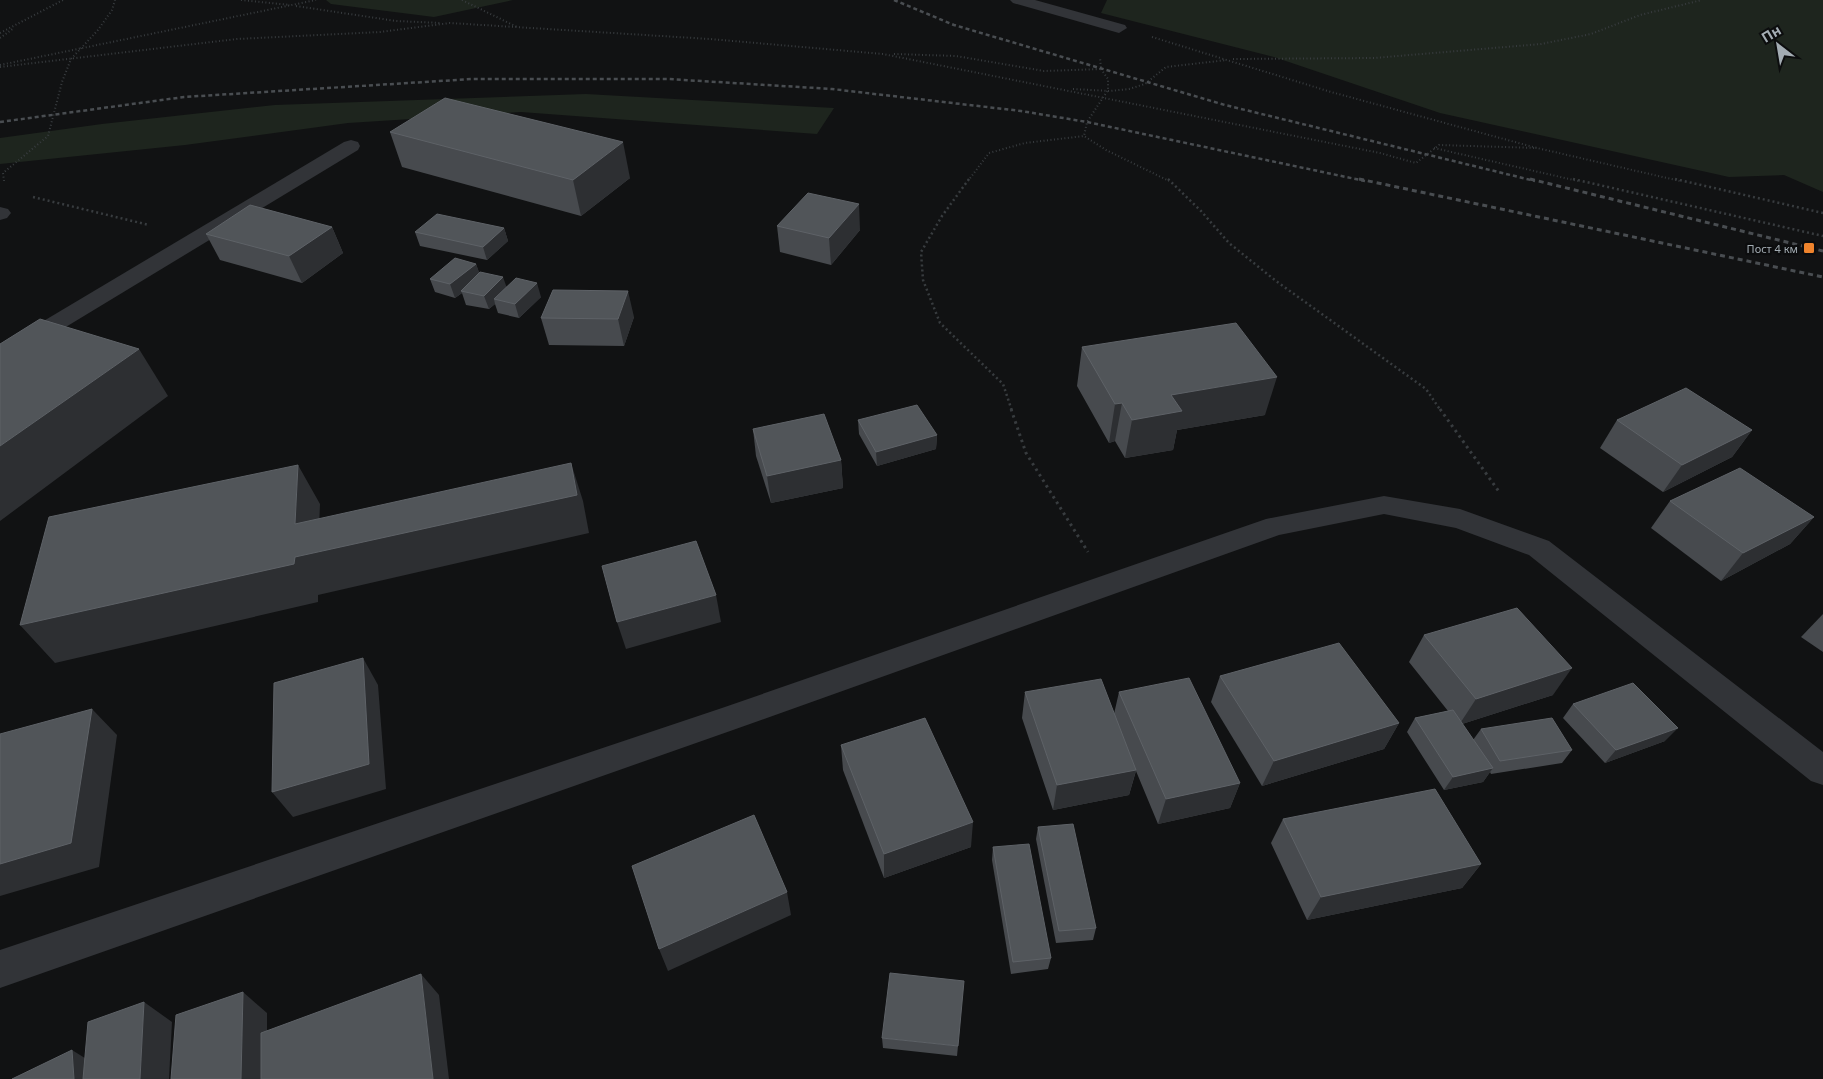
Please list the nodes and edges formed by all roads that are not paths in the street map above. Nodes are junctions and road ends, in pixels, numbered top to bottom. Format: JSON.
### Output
{"nodes":[{"id":1,"x":1018,"y":0,"type":"edge"},
{"id":2,"x":1119,"y":28,"type":"road end"},
{"id":3,"x":352,"y":146,"type":"dead end"},
{"id":4,"x":0,"y":357,"type":"edge"},
{"id":5,"x":1823,"y":771,"type":"edge"},
{"id":6,"x":0,"y":969,"type":"edge"}],
"edges":[{"from":1,"to":2,"type":"street"},
{"from":3,"to":4,"type":"street"},
{"from":5,"to":6,"type":"street"}]}
